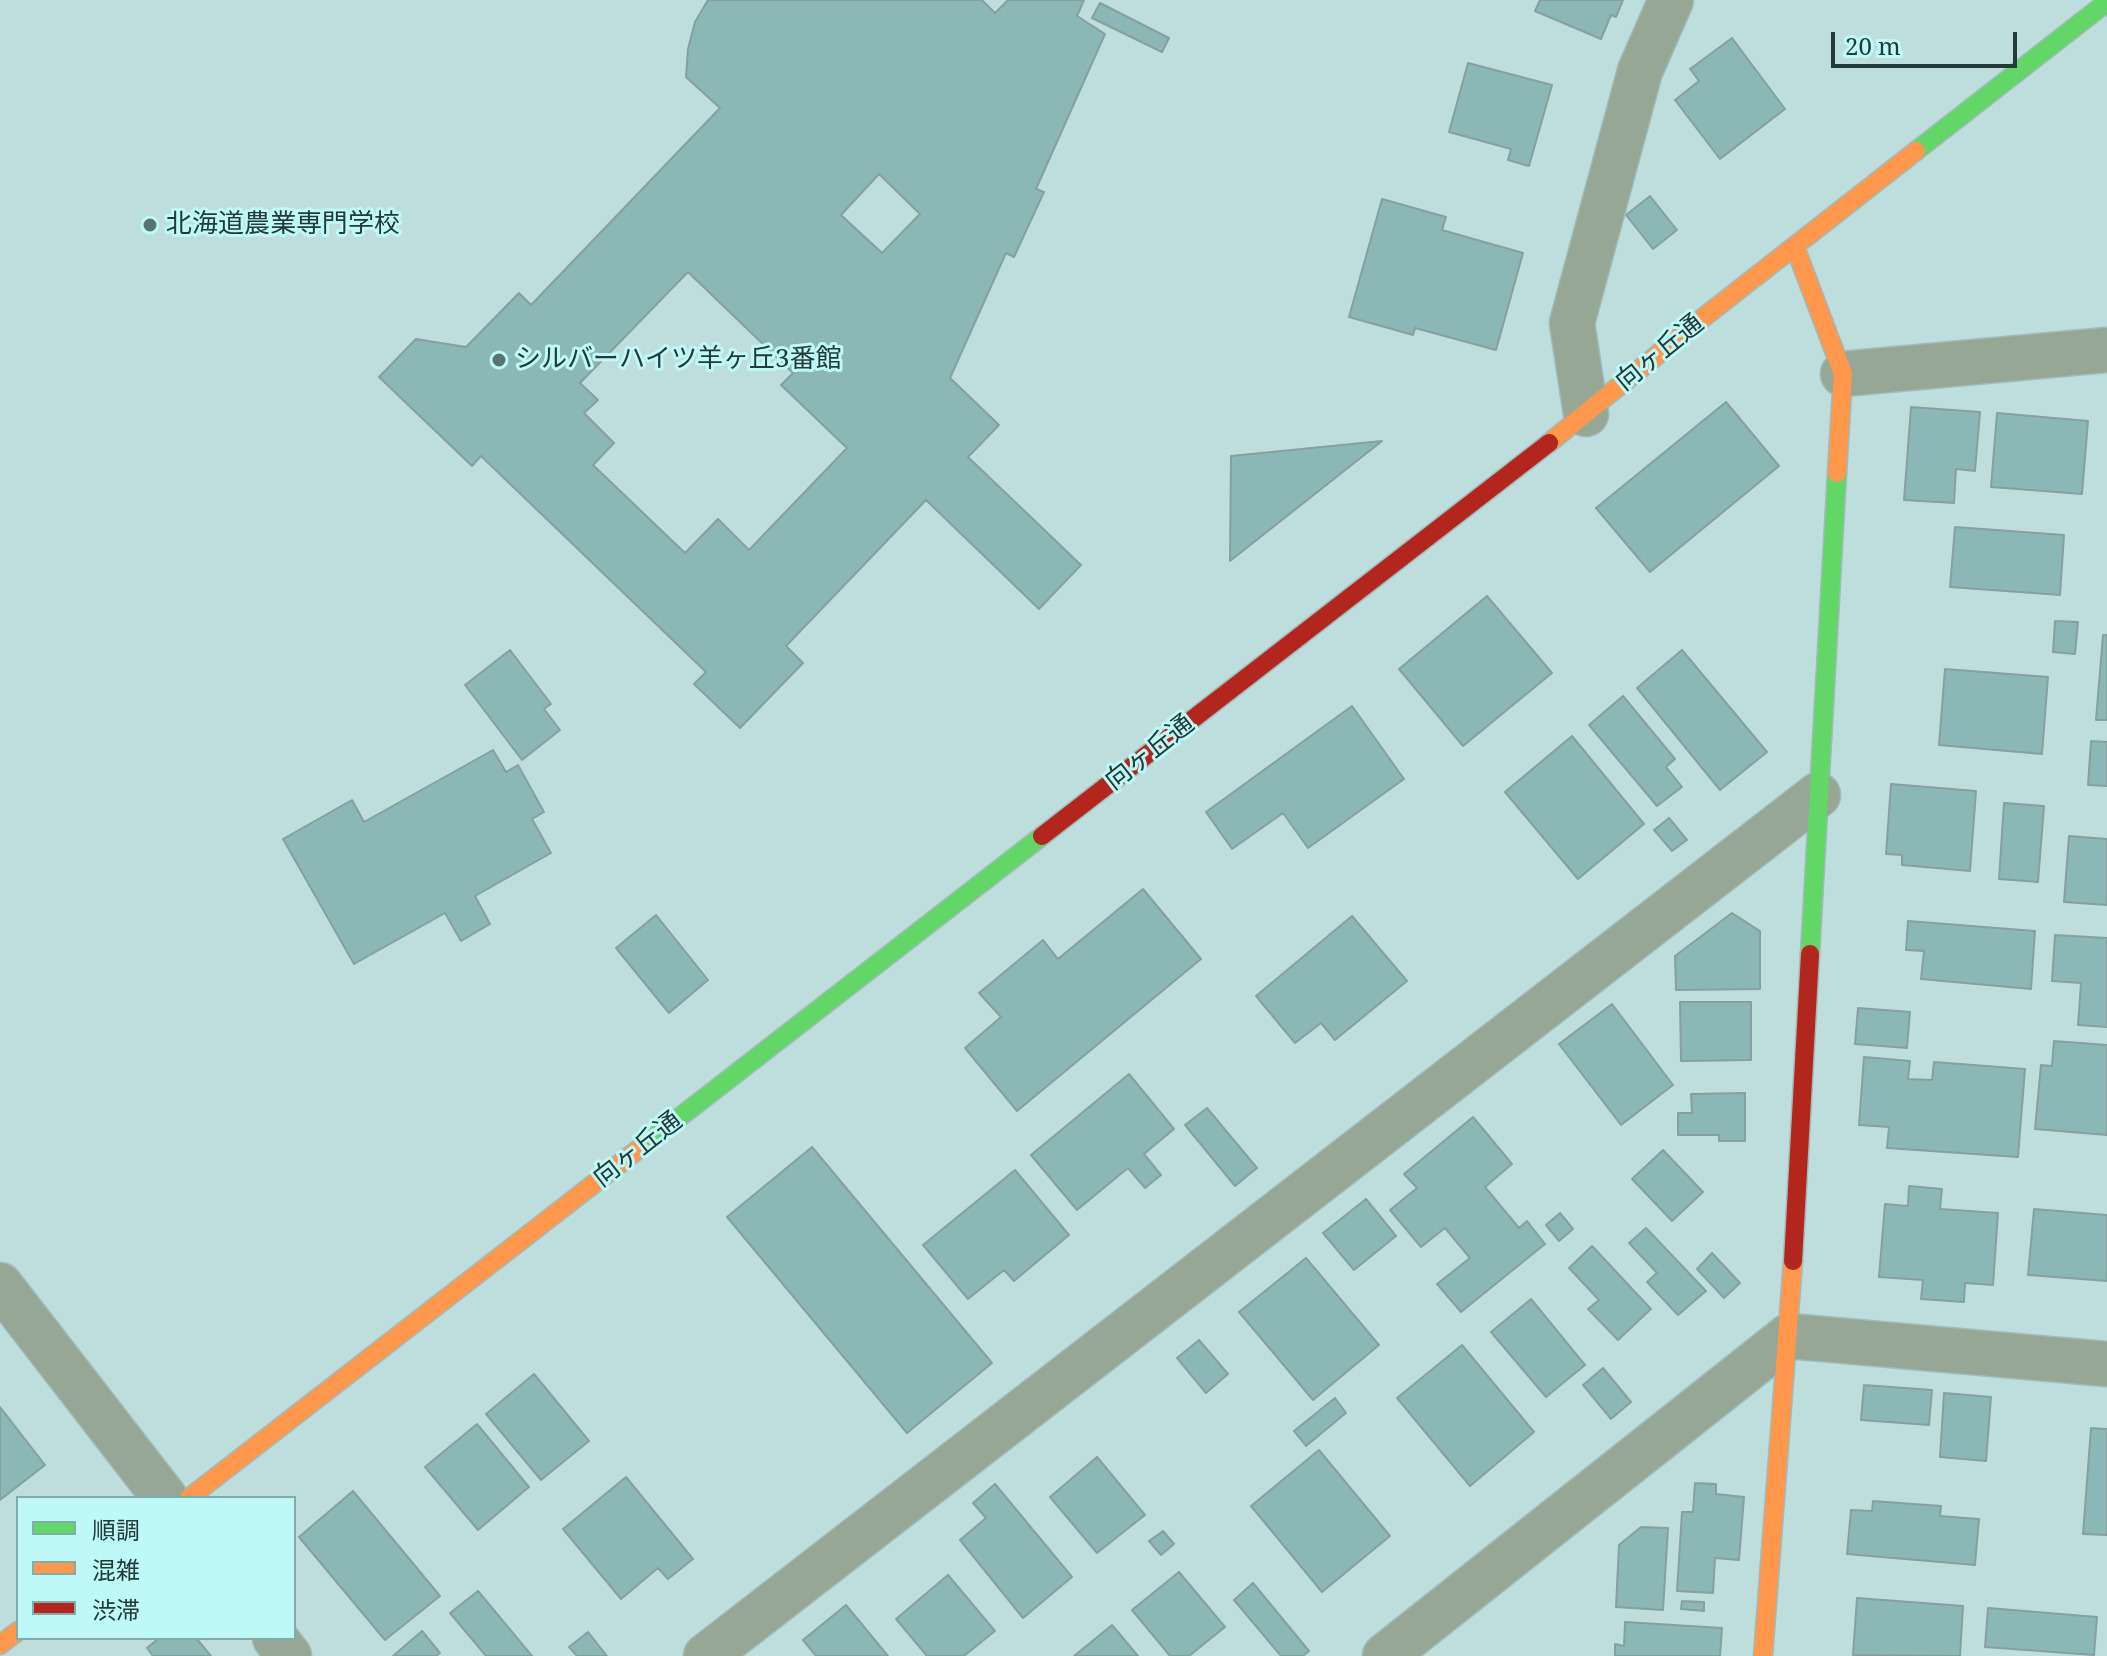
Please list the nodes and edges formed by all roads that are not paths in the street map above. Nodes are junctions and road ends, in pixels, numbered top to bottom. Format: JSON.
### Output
{"nodes":[{"id":1,"x":1671,"y":0,"type":"edge"},
{"id":2,"x":2107,"y":2,"type":"edge"},
{"id":3,"x":1795,"y":247,"type":"junction"},
{"id":4,"x":2107,"y":350,"type":"edge"},
{"id":5,"x":1843,"y":374,"type":"junction"},
{"id":6,"x":1586,"y":414,"type":"junction"},
{"id":7,"x":1818,"y":795,"type":"junction"},
{"id":8,"x":0,"y":1285,"type":"edge"},
{"id":9,"x":1789,"y":1336,"type":"junction"},
{"id":10,"x":2107,"y":1364,"type":"edge"},
{"id":11,"x":163,"y":1496,"type":"edge"},
{"id":12,"x":192,"y":1496,"type":"edge"},
{"id":13,"x":16,"y":1633,"type":"edge"},
{"id":14,"x":277,"y":1640,"type":"edge"},
{"id":15,"x":0,"y":1645,"type":"edge"},
{"id":16,"x":289,"y":1656,"type":"edge"},
{"id":17,"x":706,"y":1656,"type":"edge"},
{"id":18,"x":1385,"y":1656,"type":"edge"},
{"id":19,"x":1763,"y":1656,"type":"edge"}],
"edges":[{"from":1,"to":6,"type":"street"},
{"from":2,"to":3,"type":"street","name":"向ヶ丘通"},
{"from":3,"to":5,"type":"street"},
{"from":3,"to":6,"type":"street","name":"向ヶ丘通"},
{"from":4,"to":5,"type":"street"},
{"from":5,"to":7,"type":"street"},
{"from":6,"to":12,"type":"street","name":"向ヶ丘通"},
{"from":7,"to":9,"type":"street"},
{"from":7,"to":17,"type":"street"},
{"from":8,"to":11,"type":"street"},
{"from":9,"to":10,"type":"street"},
{"from":9,"to":18,"type":"street"},
{"from":9,"to":19,"type":"street"},
{"from":13,"to":15,"type":"street"},
{"from":14,"to":16,"type":"street"}]}
